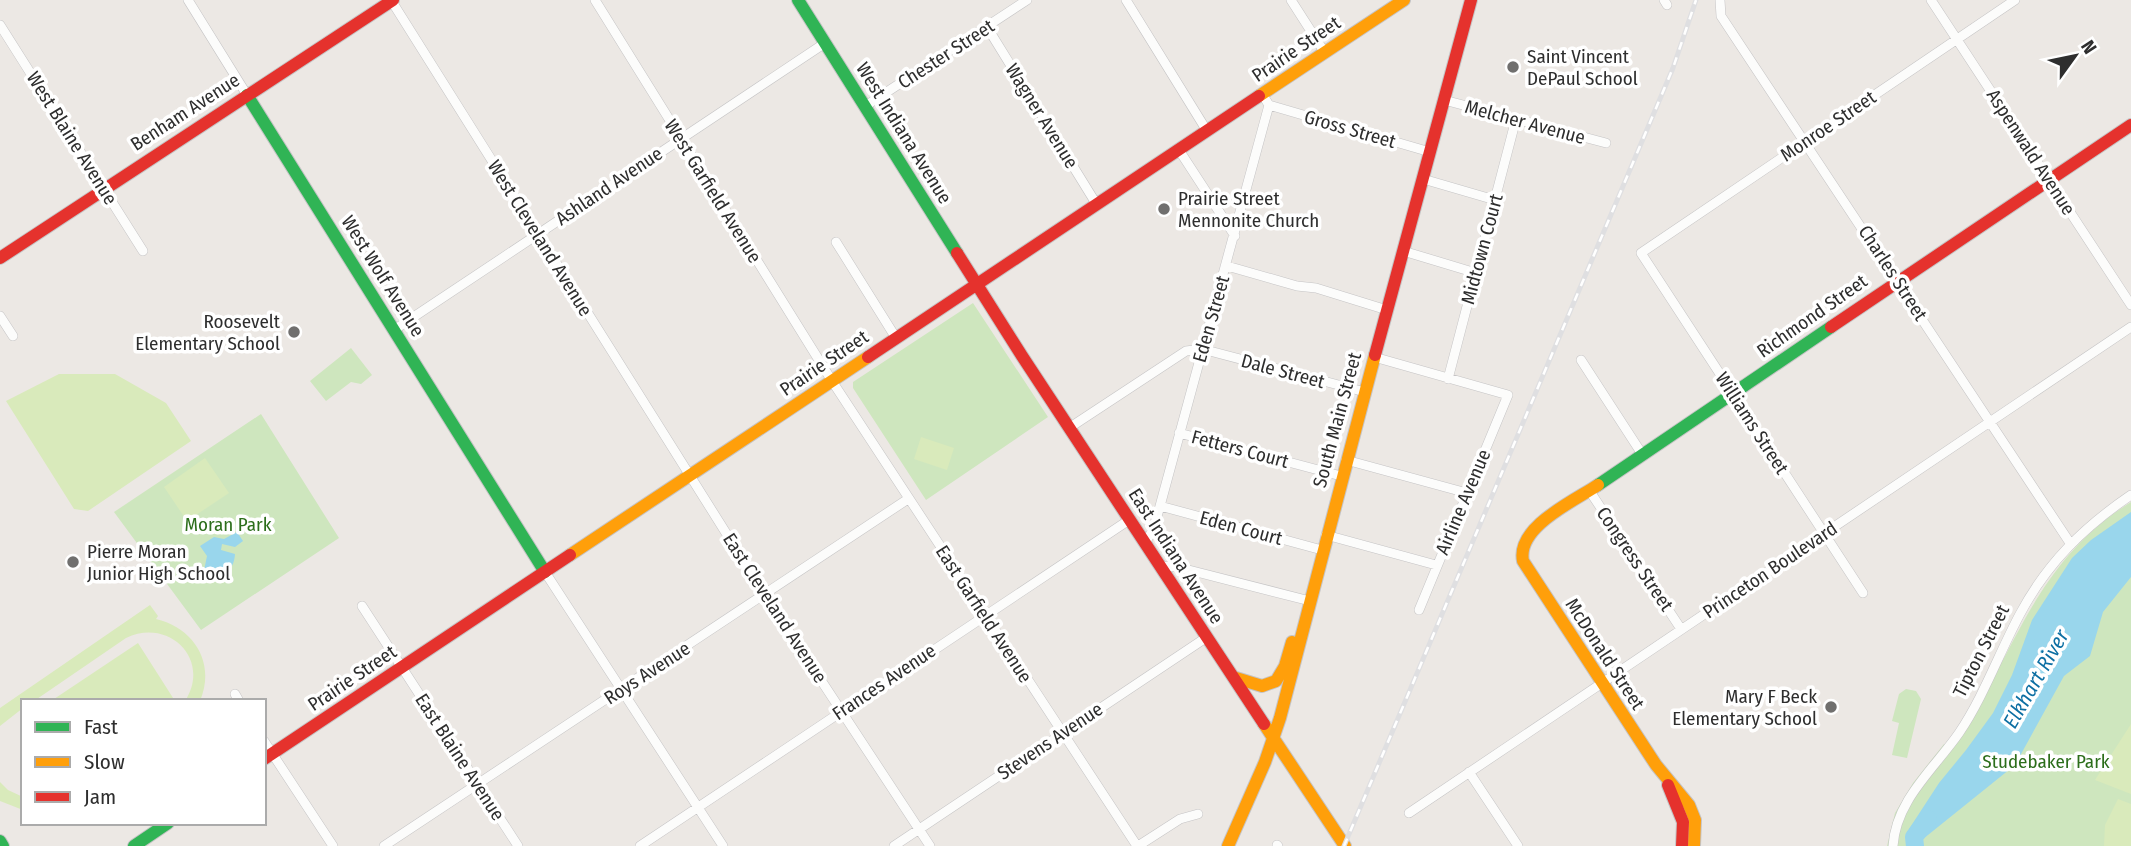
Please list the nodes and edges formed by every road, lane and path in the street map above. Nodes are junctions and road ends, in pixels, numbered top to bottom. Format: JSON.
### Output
{"nodes":[{"id":1,"x":188,"y":0,"type":"edge"},
{"id":2,"x":392,"y":0,"type":"edge"},
{"id":3,"x":595,"y":0,"type":"edge"},
{"id":4,"x":798,"y":0,"type":"edge"},
{"id":5,"x":1027,"y":0,"type":"edge"},
{"id":6,"x":1126,"y":0,"type":"edge"},
{"id":7,"x":1291,"y":0,"type":"edge"},
{"id":8,"x":1462,"y":0,"type":"edge"},
{"id":9,"x":1471,"y":0,"type":"edge"},
{"id":10,"x":1931,"y":0,"type":"edge"},
{"id":11,"x":2015,"y":0,"type":"edge"},
{"id":12,"x":1400,"y":1,"type":"edge"},
{"id":13,"x":1720,"y":1,"type":"edge"},
{"id":14,"x":1466,"y":18,"type":"junction"},
{"id":15,"x":0,"y":25,"type":"edge"},
{"id":16,"x":987,"y":27,"type":"junction"},
{"id":17,"x":1956,"y":39,"type":"junction"},
{"id":18,"x":825,"y":43,"type":"junction"},
{"id":19,"x":1325,"y":52,"type":"junction"},
{"id":20,"x":247,"y":95,"type":"junction"},
{"id":21,"x":1266,"y":100,"type":"junction"},
{"id":22,"x":1444,"y":100,"type":"junction"},
{"id":23,"x":864,"y":107,"type":"junction"},
{"id":24,"x":1516,"y":119,"type":"junction"},
{"id":25,"x":2131,"y":125,"type":"edge"},
{"id":26,"x":1207,"y":131,"type":"junction"},
{"id":27,"x":680,"y":139,"type":"junction"},
{"id":28,"x":1806,"y":141,"type":"junction"},
{"id":29,"x":1606,"y":143,"type":"dead end"},
{"id":30,"x":1179,"y":150,"type":"junction"},
{"id":31,"x":1430,"y":152,"type":"junction"},
{"id":32,"x":1423,"y":179,"type":"junction"},
{"id":33,"x":2049,"y":180,"type":"junction"},
{"id":34,"x":104,"y":189,"type":"junction"},
{"id":35,"x":1495,"y":200,"type":"junction"},
{"id":36,"x":1097,"y":205,"type":"junction"},
{"id":37,"x":538,"y":234,"type":"junction"},
{"id":38,"x":1235,"y":236,"type":"junction"},
{"id":39,"x":836,"y":242,"type":"dead end"},
{"id":40,"x":143,"y":251,"type":"dead end"},
{"id":41,"x":1403,"y":251,"type":"junction"},
{"id":42,"x":1641,"y":253,"type":"joint"},
{"id":43,"x":0,"y":258,"type":"edge"},
{"id":44,"x":1227,"y":266,"type":"junction"},
{"id":45,"x":1476,"y":272,"type":"junction"},
{"id":46,"x":1898,"y":280,"type":"junction"},
{"id":47,"x":977,"y":286,"type":"junction"},
{"id":48,"x":2131,"y":304,"type":"edge"},
{"id":49,"x":1387,"y":310,"type":"junction"},
{"id":50,"x":0,"y":316,"type":"edge"},
{"id":51,"x":2131,"y":327,"type":"edge"},
{"id":52,"x":394,"y":330,"type":"junction"},
{"id":53,"x":13,"y":336,"type":"dead end"},
{"id":54,"x":896,"y":338,"type":"junction"},
{"id":55,"x":1202,"y":349,"type":"junction"},
{"id":56,"x":1374,"y":357,"type":"junction"},
{"id":57,"x":1581,"y":360,"type":"dead end"},
{"id":58,"x":1448,"y":379,"type":"junction"},
{"id":59,"x":832,"y":381,"type":"junction"},
{"id":60,"x":1365,"y":392,"type":"junction"},
{"id":61,"x":1732,"y":395,"type":"junction"},
{"id":62,"x":1990,"y":421,"type":"junction"},
{"id":63,"x":1069,"y":428,"type":"junction"},
{"id":64,"x":1179,"y":433,"type":"junction"},
{"id":65,"x":1642,"y":454,"type":"junction"},
{"id":66,"x":1346,"y":460,"type":"junction"},
{"id":67,"x":689,"y":476,"type":"junction"},
{"id":68,"x":1341,"y":476,"type":"junction"},
{"id":69,"x":1589,"y":490,"type":"junction"},
{"id":70,"x":1467,"y":493,"type":"junction"},
{"id":71,"x":2131,"y":495,"type":"edge"},
{"id":72,"x":908,"y":499,"type":"junction"},
{"id":73,"x":1160,"y":506,"type":"junction"},
{"id":74,"x":1129,"y":520,"type":"junction"},
{"id":75,"x":1824,"y":534,"type":"junction"},
{"id":76,"x":1326,"y":535,"type":"junction"},
{"id":77,"x":1145,"y":543,"type":"junction"},
{"id":78,"x":2070,"y":543,"type":"junction"},
{"id":79,"x":1522,"y":544,"type":"joint"},
{"id":80,"x":1322,"y":550,"type":"junction"},
{"id":81,"x":1436,"y":565,"type":"junction"},
{"id":82,"x":1160,"y":566,"type":"junction"},
{"id":83,"x":545,"y":572,"type":"junction"},
{"id":84,"x":1863,"y":593,"type":"dead end"},
{"id":85,"x":765,"y":595,"type":"junction"},
{"id":86,"x":1310,"y":601,"type":"junction"},
{"id":87,"x":362,"y":606,"type":"dead end"},
{"id":88,"x":1419,"y":610,"type":"dead end"},
{"id":89,"x":984,"y":615,"type":"junction"},
{"id":90,"x":1681,"y":629,"type":"junction"},
{"id":91,"x":1301,"y":631,"type":"junction"},
{"id":92,"x":1207,"y":637,"type":"junction"},
{"id":93,"x":401,"y":668,"type":"junction"},
{"id":94,"x":1236,"y":678,"type":"junction"},
{"id":95,"x":1601,"y":684,"type":"junction"},
{"id":96,"x":620,"y":690,"type":"junction"},
{"id":97,"x":842,"y":710,"type":"junction"},
{"id":98,"x":1062,"y":733,"type":"junction"},
{"id":99,"x":1273,"y":737,"type":"junction"},
{"id":100,"x":268,"y":756,"type":"edge"},
{"id":101,"x":1469,"y":772,"type":"junction"},
{"id":102,"x":478,"y":784,"type":"junction"},
{"id":103,"x":697,"y":808,"type":"junction"},
{"id":104,"x":1409,"y":813,"type":"dead end"},
{"id":105,"x":1198,"y":814,"type":"dead end"},
{"id":106,"x":165,"y":825,"type":"edge"},
{"id":107,"x":919,"y":830,"type":"junction"},
{"id":108,"x":0,"y":841,"type":"edge"},
{"id":109,"x":1692,"y":845,"type":"edge"},
{"id":110,"x":3,"y":846,"type":"edge"},
{"id":111,"x":134,"y":846,"type":"edge"},
{"id":112,"x":333,"y":846,"type":"edge"},
{"id":113,"x":384,"y":846,"type":"edge"},
{"id":114,"x":519,"y":846,"type":"edge"},
{"id":115,"x":640,"y":846,"type":"edge"},
{"id":116,"x":723,"y":846,"type":"edge"},
{"id":117,"x":894,"y":846,"type":"edge"},
{"id":118,"x":930,"y":846,"type":"edge"},
{"id":119,"x":1138,"y":846,"type":"edge"},
{"id":120,"x":1228,"y":846,"type":"edge"},
{"id":121,"x":1345,"y":846,"type":"edge"},
{"id":122,"x":1518,"y":846,"type":"edge"},
{"id":123,"x":1893,"y":846,"type":"edge"}],
"edges":[{"from":1,"to":20,"type":"street","name":"West Wolf Avenue"},
{"from":2,"to":20,"type":"main road","name":"Benham Avenue"},
{"from":2,"to":37,"type":"street","name":"West Cleveland Avenue"},
{"from":3,"to":27,"type":"street","name":"West Garfield Avenue"},
{"from":4,"to":18,"type":"main road","name":"West Indiana Avenue"},
{"from":5,"to":16,"type":"street","name":"Chester Street"},
{"from":6,"to":26,"type":"street"},
{"from":7,"to":19,"type":"street"},
{"from":8,"to":14,"type":"main road"},
{"from":9,"to":14,"type":"main road","name":"South Main Street"},
{"from":10,"to":17,"type":"street","name":"Aspenwald Avenue"},
{"from":11,"to":17,"type":"street","name":"Monroe Street"},
{"from":12,"to":19,"type":"main road","name":"Prairie Street"},
{"from":13,"to":28,"type":"street","name":"Charles Street"},
{"from":14,"to":22,"type":"main road","name":"South Main Street"},
{"from":15,"to":34,"type":"street","name":"West Blaine Avenue"},
{"from":16,"to":23,"type":"street","name":"Chester Street"},
{"from":16,"to":36,"type":"street","name":"Wagner Avenue"},
{"from":17,"to":28,"type":"street","name":"Monroe Street"},
{"from":17,"to":33,"type":"street","name":"Aspenwald Avenue"},
{"from":18,"to":23,"type":"main road","name":"West Indiana Avenue"},
{"from":18,"to":27,"type":"street","name":"Ashland Avenue"},
{"from":19,"to":21,"type":"main road","name":"Prairie Street"},
{"from":20,"to":34,"type":"main road","name":"Benham Avenue"},
{"from":20,"to":52,"type":"main road","name":"West Wolf Avenue"},
{"from":21,"to":26,"type":"main road","name":"Prairie Street"},
{"from":21,"to":31,"type":"street","name":"Gross Street"},
{"from":21,"to":38,"type":"street","name":"Eden Street"},
{"from":22,"to":24,"type":"street","name":"Melcher Avenue"},
{"from":22,"to":31,"type":"main road","name":"South Main Street"},
{"from":23,"to":47,"type":"main road","name":"West Indiana Avenue"},
{"from":24,"to":29,"type":"street","name":"Melcher Avenue"},
{"from":24,"to":35,"type":"street","name":"Midtown Court"},
{"from":25,"to":33,"type":"main road","name":"Richmond Street"},
{"from":26,"to":30,"type":"main road","name":"Prairie Street"},
{"from":27,"to":37,"type":"street","name":"Ashland Avenue"},
{"from":27,"to":59,"type":"street","name":"West Garfield Avenue"},
{"from":28,"to":42,"type":"street","name":"Monroe Street"},
{"from":28,"to":46,"type":"street","name":"Charles Street"},
{"from":30,"to":36,"type":"main road","name":"Prairie Street"},
{"from":30,"to":38,"type":"street"},
{"from":31,"to":32,"type":"main road","name":"South Main Street"},
{"from":32,"to":35,"type":"street"},
{"from":32,"to":41,"type":"main road","name":"South Main Street"},
{"from":33,"to":46,"type":"main road","name":"Richmond Street"},
{"from":33,"to":48,"type":"street","name":"Aspenwald Avenue"},
{"from":34,"to":40,"type":"street","name":"West Blaine Avenue"},
{"from":34,"to":43,"type":"main road","name":"Benham Avenue"},
{"from":35,"to":45,"type":"street","name":"Midtown Court"},
{"from":36,"to":47,"type":"main road","name":"Prairie Street"},
{"from":37,"to":52,"type":"street","name":"Ashland Avenue"},
{"from":37,"to":67,"type":"street","name":"West Cleveland Avenue"},
{"from":38,"to":44,"type":"street","name":"Eden Street"},
{"from":39,"to":54,"type":"street"},
{"from":41,"to":45,"type":"street"},
{"from":41,"to":49,"type":"main road","name":"South Main Street"},
{"from":42,"to":61,"type":"street","name":"Williams Street"},
{"from":44,"to":49,"type":"street"},
{"from":44,"to":55,"type":"street","name":"Eden Street"},
{"from":45,"to":58,"type":"street","name":"Midtown Court"},
{"from":46,"to":61,"type":"main road","name":"Richmond Street"},
{"from":46,"to":62,"type":"street","name":"Charles Street"},
{"from":47,"to":54,"type":"main road","name":"Prairie Street"},
{"from":47,"to":63,"type":"main road","name":"East Indiana Avenue"},
{"from":49,"to":56,"type":"main road","name":"South Main Street"},
{"from":50,"to":53,"type":"street"},
{"from":51,"to":62,"type":"street","name":"Princeton Boulevard"},
{"from":52,"to":83,"type":"main road","name":"West Wolf Avenue"},
{"from":54,"to":59,"type":"main road","name":"Prairie Street"},
{"from":55,"to":60,"type":"street","name":"Dale Street"},
{"from":55,"to":63,"type":"street"},
{"from":55,"to":64,"type":"street","name":"Eden Street"},
{"from":56,"to":58,"type":"street"},
{"from":56,"to":60,"type":"main road","name":"South Main Street"},
{"from":57,"to":65,"type":"street"},
{"from":58,"to":70,"type":"street","name":"Airline Avenue"},
{"from":59,"to":67,"type":"main road","name":"Prairie Street"},
{"from":59,"to":72,"type":"street","name":"East Garfield Avenue"},
{"from":60,"to":66,"type":"main road","name":"South Main Street"},
{"from":61,"to":65,"type":"main road","name":"Richmond Street"},
{"from":61,"to":75,"type":"street","name":"Williams Street"},
{"from":62,"to":75,"type":"street","name":"Princeton Boulevard"},
{"from":62,"to":78,"type":"street","name":"Charles Street"},
{"from":63,"to":74,"type":"main road","name":"East Indiana Avenue"},
{"from":64,"to":68,"type":"street","name":"Fetters Court"},
{"from":64,"to":73,"type":"street","name":"Eden Street"},
{"from":65,"to":69,"type":"main road","name":"Richmond Street"},
{"from":66,"to":68,"type":"main road","name":"South Main Street"},
{"from":66,"to":70,"type":"street"},
{"from":67,"to":83,"type":"main road","name":"Prairie Street"},
{"from":67,"to":85,"type":"street","name":"East Cleveland Avenue"},
{"from":68,"to":76,"type":"main road","name":"South Main Street"},
{"from":69,"to":79,"type":"main road","name":"Richmond Street"},
{"from":69,"to":90,"type":"street","name":"Congress Street"},
{"from":70,"to":81,"type":"street","name":"Airline Avenue"},
{"from":71,"to":78,"type":"street","name":"Tipton Street"},
{"from":72,"to":85,"type":"street","name":"Roys Avenue"},
{"from":72,"to":89,"type":"street","name":"East Garfield Avenue"},
{"from":73,"to":77,"type":"street","name":"Eden Street"},
{"from":73,"to":80,"type":"street","name":"Eden Court"},
{"from":74,"to":77,"type":"main road","name":"East Indiana Avenue"},
{"from":74,"to":89,"type":"street","name":"Frances Avenue"},
{"from":75,"to":84,"type":"street","name":"Williams Street"},
{"from":75,"to":90,"type":"street","name":"Princeton Boulevard"},
{"from":76,"to":80,"type":"main road","name":"South Main Street"},
{"from":76,"to":81,"type":"street"},
{"from":77,"to":82,"type":"main road","name":"East Indiana Avenue"},
{"from":78,"to":123,"type":"street","name":"Tipton Street"},
{"from":79,"to":95,"type":"main road","name":"McDonald Street"},
{"from":80,"to":86,"type":"main road","name":"South Main Street"},
{"from":81,"to":88,"type":"street","name":"Airline Avenue"},
{"from":82,"to":86,"type":"street"},
{"from":82,"to":92,"type":"main road","name":"East Indiana Avenue"},
{"from":83,"to":93,"type":"main road","name":"Prairie Street"},
{"from":83,"to":96,"type":"street"},
{"from":85,"to":96,"type":"street","name":"Roys Avenue"},
{"from":85,"to":97,"type":"street","name":"East Cleveland Avenue"},
{"from":86,"to":91,"type":"main road","name":"South Main Street"},
{"from":87,"to":93,"type":"street"},
{"from":89,"to":97,"type":"street","name":"Frances Avenue"},
{"from":89,"to":98,"type":"street","name":"East Garfield Avenue"},
{"from":90,"to":95,"type":"street","name":"Princeton Boulevard"},
{"from":91,"to":94,"type":"main road"},
{"from":91,"to":99,"type":"main road","name":"South Main Street"},
{"from":92,"to":94,"type":"main road","name":"East Indiana Avenue"},
{"from":92,"to":98,"type":"street","name":"Stevens Avenue"},
{"from":93,"to":100,"type":"main road","name":"Prairie Street"},
{"from":93,"to":102,"type":"street","name":"East Blaine Avenue"},
{"from":94,"to":99,"type":"main road","name":"East Indiana Avenue"},
{"from":95,"to":101,"type":"street","name":"Princeton Boulevard"},
{"from":95,"to":109,"type":"main road","name":"McDonald Street"},
{"from":96,"to":102,"type":"street","name":"Roys Avenue"},
{"from":96,"to":103,"type":"street"},
{"from":97,"to":103,"type":"street","name":"Frances Avenue"},
{"from":97,"to":107,"type":"street","name":"East Cleveland Avenue"},
{"from":98,"to":107,"type":"street","name":"Stevens Avenue"},
{"from":98,"to":119,"type":"street","name":"East Garfield Avenue"},
{"from":99,"to":120,"type":"main road","name":"South Main Street"},
{"from":99,"to":121,"type":"main road","name":"East Indiana Avenue"},
{"from":100,"to":112,"type":"street"},
{"from":101,"to":104,"type":"street","name":"Princeton Boulevard"},
{"from":101,"to":122,"type":"street"},
{"from":102,"to":113,"type":"street","name":"Roys Avenue"},
{"from":102,"to":114,"type":"street","name":"East Blaine Avenue"},
{"from":103,"to":115,"type":"street","name":"Frances Avenue"},
{"from":103,"to":116,"type":"street"},
{"from":105,"to":119,"type":"street"},
{"from":106,"to":111,"type":"main road"},
{"from":107,"to":117,"type":"street","name":"Stevens Avenue"},
{"from":107,"to":118,"type":"street","name":"East Cleveland Avenue"},
{"from":108,"to":110,"type":"main road"}]}
